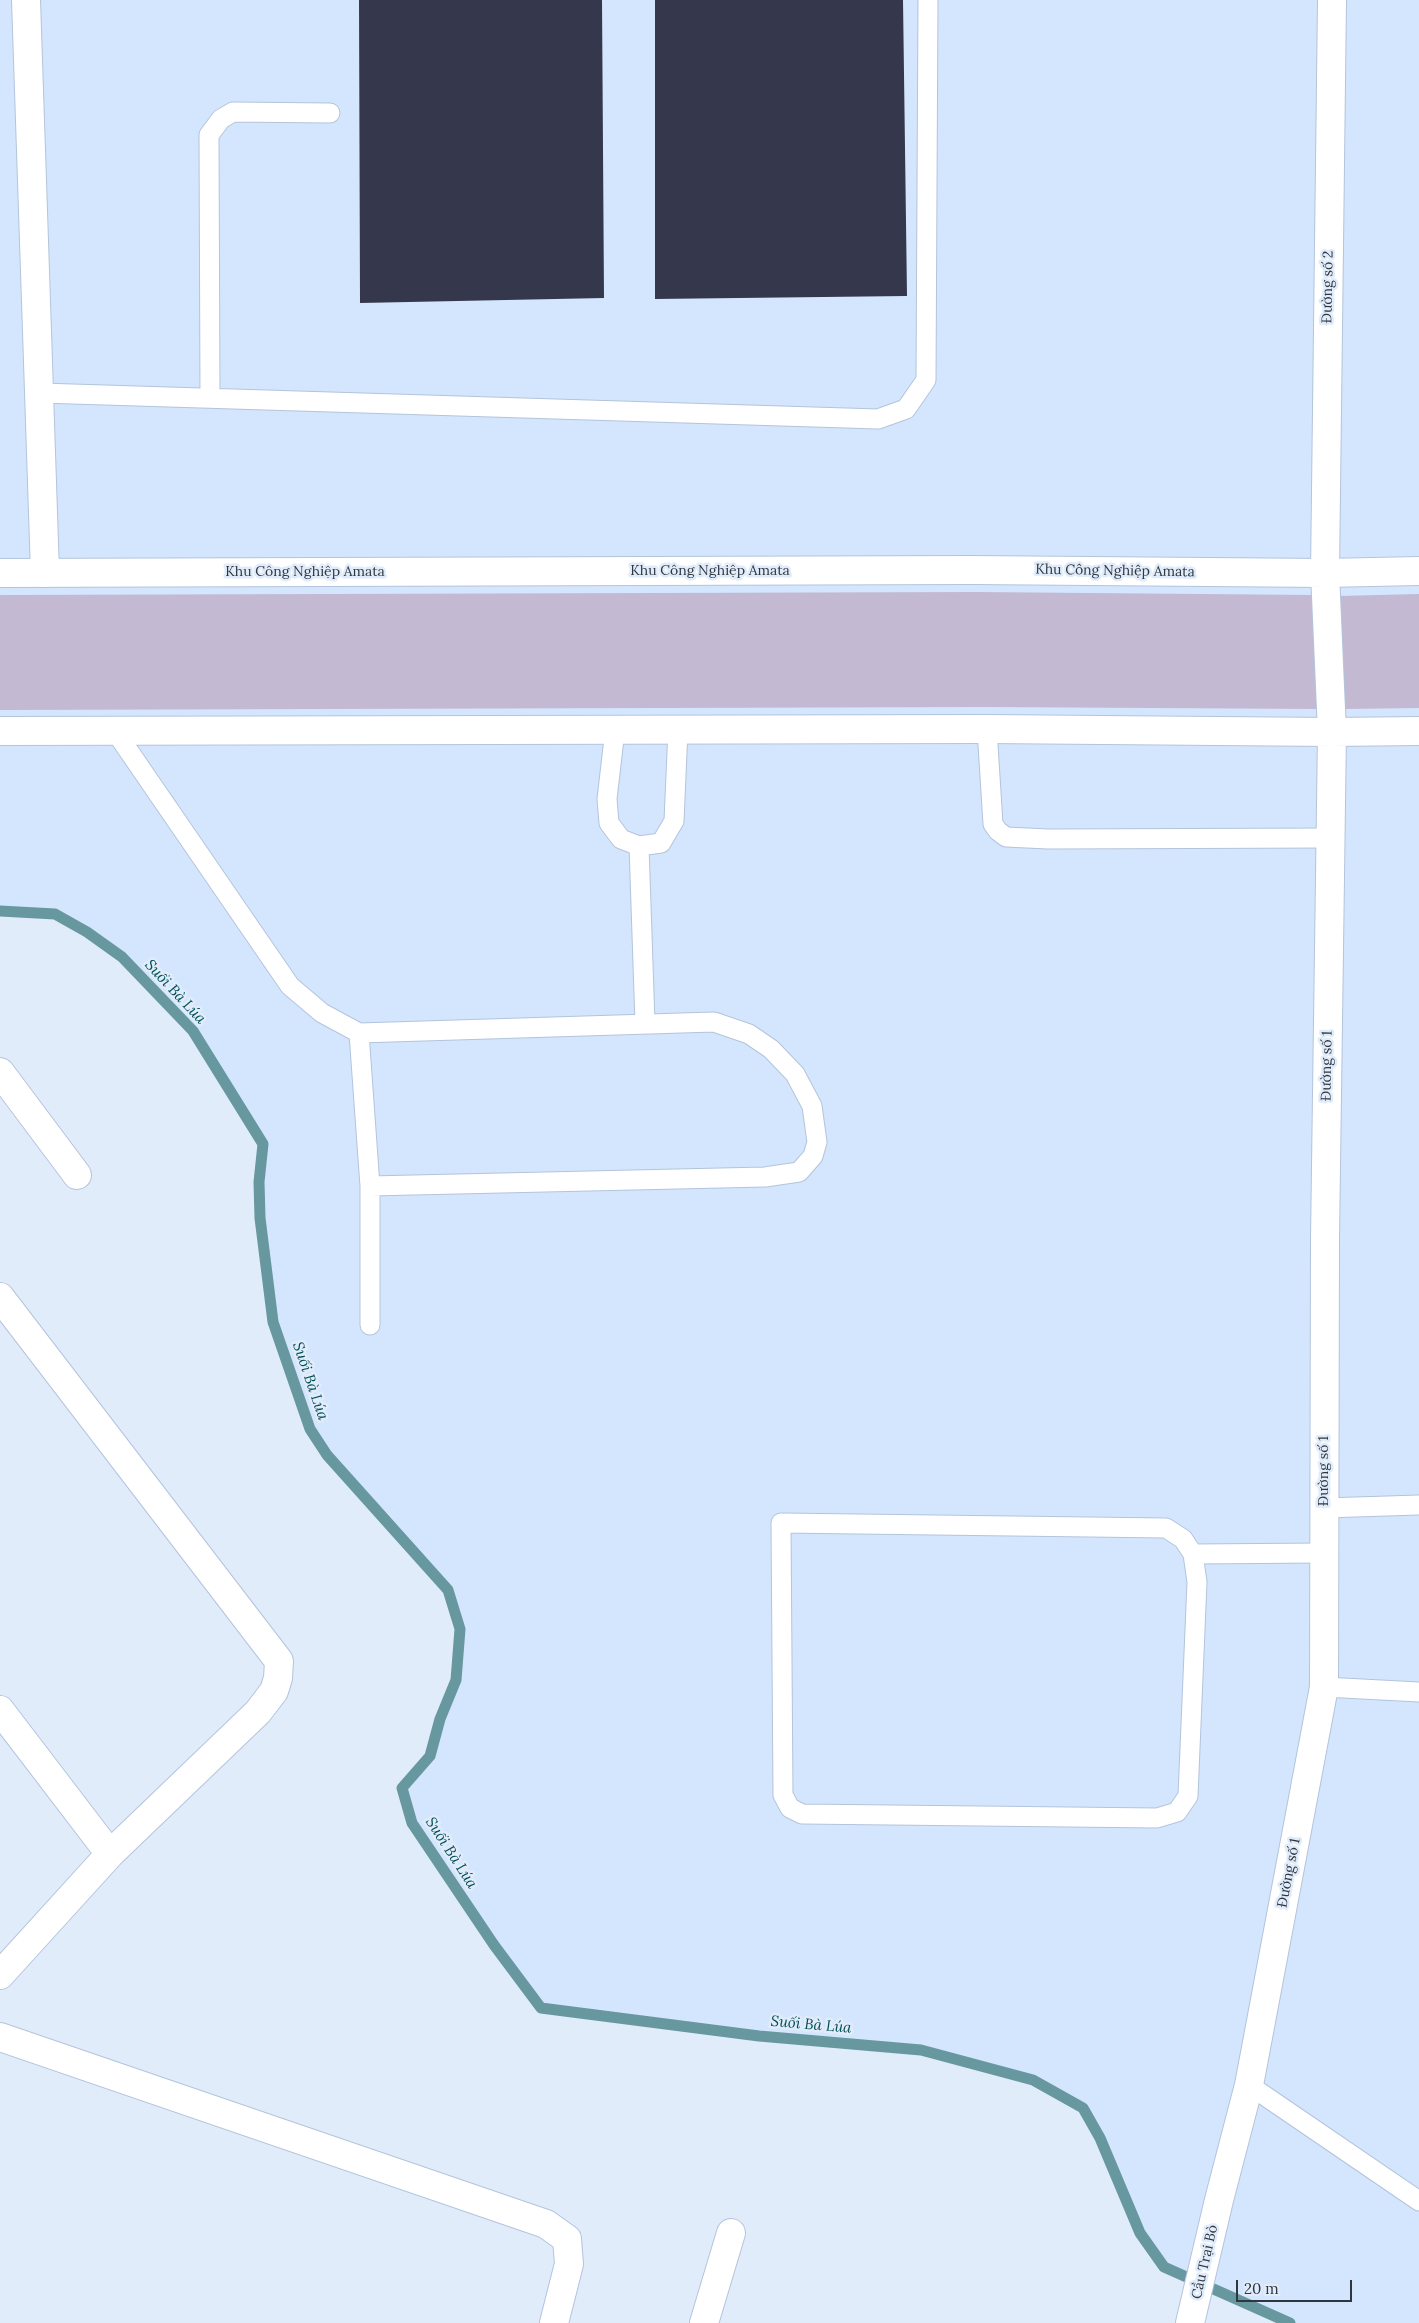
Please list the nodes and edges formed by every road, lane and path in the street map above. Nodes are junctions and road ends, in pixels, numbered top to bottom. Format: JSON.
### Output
{"nodes":[{"id":1,"x":26,"y":0,"type":"edge"},
{"id":2,"x":928,"y":0,"type":"edge"},
{"id":3,"x":1332,"y":0,"type":"edge"},
{"id":4,"x":330,"y":112,"type":"dead end"},
{"id":5,"x":40,"y":393,"type":"junction"},
{"id":6,"x":210,"y":398,"type":"junction"},
{"id":7,"x":1419,"y":572,"type":"edge"},
{"id":8,"x":0,"y":573,"type":"edge"},
{"id":9,"x":45,"y":573,"type":"junction"},
{"id":10,"x":1324,"y":573,"type":"junction"},
{"id":11,"x":987,"y":729,"type":"junction"},
{"id":12,"x":615,"y":730,"type":"junction"},
{"id":13,"x":678,"y":730,"type":"junction"},
{"id":14,"x":0,"y":731,"type":"edge"},
{"id":15,"x":115,"y":731,"type":"junction"},
{"id":16,"x":1419,"y":731,"type":"edge"},
{"id":17,"x":1332,"y":732,"type":"junction"},
{"id":18,"x":1331,"y":838,"type":"junction"},
{"id":19,"x":639,"y":846,"type":"junction"},
{"id":20,"x":644,"y":1024,"type":"junction"},
{"id":21,"x":358,"y":1033,"type":"junction"},
{"id":22,"x":0,"y":1072,"type":"edge"},
{"id":23,"x":77,"y":1175,"type":"dead end"},
{"id":24,"x":370,"y":1186,"type":"junction"},
{"id":25,"x":0,"y":1297,"type":"edge"},
{"id":26,"x":370,"y":1325,"type":"dead end"},
{"id":27,"x":1419,"y":1505,"type":"edge"},
{"id":28,"x":1324,"y":1508,"type":"junction"},
{"id":29,"x":1324,"y":1553,"type":"junction"},
{"id":30,"x":1193,"y":1554,"type":"junction"},
{"id":31,"x":1324,"y":1687,"type":"junction"},
{"id":32,"x":1419,"y":1692,"type":"edge"},
{"id":33,"x":0,"y":1710,"type":"edge"},
{"id":34,"x":110,"y":1854,"type":"junction"},
{"id":35,"x":0,"y":1975,"type":"edge"},
{"id":36,"x":0,"y":2037,"type":"edge"},
{"id":37,"x":1249,"y":2085,"type":"junction"},
{"id":38,"x":1219,"y":2200,"type":"joint"},
{"id":39,"x":1419,"y":2200,"type":"edge"},
{"id":40,"x":731,"y":2233,"type":"dead end"},
{"id":41,"x":554,"y":2323,"type":"edge"},
{"id":42,"x":704,"y":2323,"type":"edge"},
{"id":43,"x":1190,"y":2323,"type":"edge"}],
"edges":[{"from":1,"to":5,"type":"street"},
{"from":2,"to":6,"type":"lane"},
{"from":3,"to":10,"type":"street","name":"Đường số 2"},
{"from":4,"to":6,"type":"lane"},
{"from":5,"to":6,"type":"lane"},
{"from":5,"to":9,"type":"street"},
{"from":7,"to":10,"type":"street","name":"Khu Công Nghiệp Amata"},
{"from":8,"to":9,"type":"street","name":"Khu Công Nghiệp Amata"},
{"from":9,"to":10,"type":"street","name":"Khu Công Nghiệp Amata"},
{"from":10,"to":17,"type":"street","name":"Đường số 2"},
{"from":11,"to":13,"type":"street"},
{"from":11,"to":17,"type":"street"},
{"from":11,"to":18,"type":"lane"},
{"from":12,"to":13,"type":"street"},
{"from":12,"to":15,"type":"street"},
{"from":12,"to":19,"type":"lane"},
{"from":13,"to":19,"type":"lane"},
{"from":14,"to":15,"type":"street"},
{"from":15,"to":21,"type":"lane"},
{"from":16,"to":17,"type":"street"},
{"from":17,"to":18,"type":"street","name":"Đường số 1"},
{"from":18,"to":28,"type":"street","name":"Đường số 1"},
{"from":19,"to":20,"type":"lane"},
{"from":20,"to":21,"type":"lane"},
{"from":20,"to":24,"type":"lane"},
{"from":21,"to":24,"type":"lane"},
{"from":22,"to":23,"type":"street"},
{"from":24,"to":26,"type":"lane"},
{"from":25,"to":34,"type":"street"},
{"from":27,"to":28,"type":"lane"},
{"from":28,"to":29,"type":"street","name":"Đường số 1"},
{"from":29,"to":30,"type":"lane"},
{"from":29,"to":31,"type":"street","name":"Đường số 1"},
{"from":30,"to":30,"type":"lane"},
{"from":31,"to":32,"type":"lane"},
{"from":31,"to":37,"type":"street","name":"Đường số 1"},
{"from":33,"to":34,"type":"street"},
{"from":34,"to":35,"type":"street"},
{"from":36,"to":41,"type":"street"},
{"from":37,"to":38,"type":"street","name":"Đường số 1"},
{"from":37,"to":39,"type":"lane"},
{"from":38,"to":43,"type":"street","name":"Cầu Trại Bò"},
{"from":40,"to":42,"type":"street"}]}
